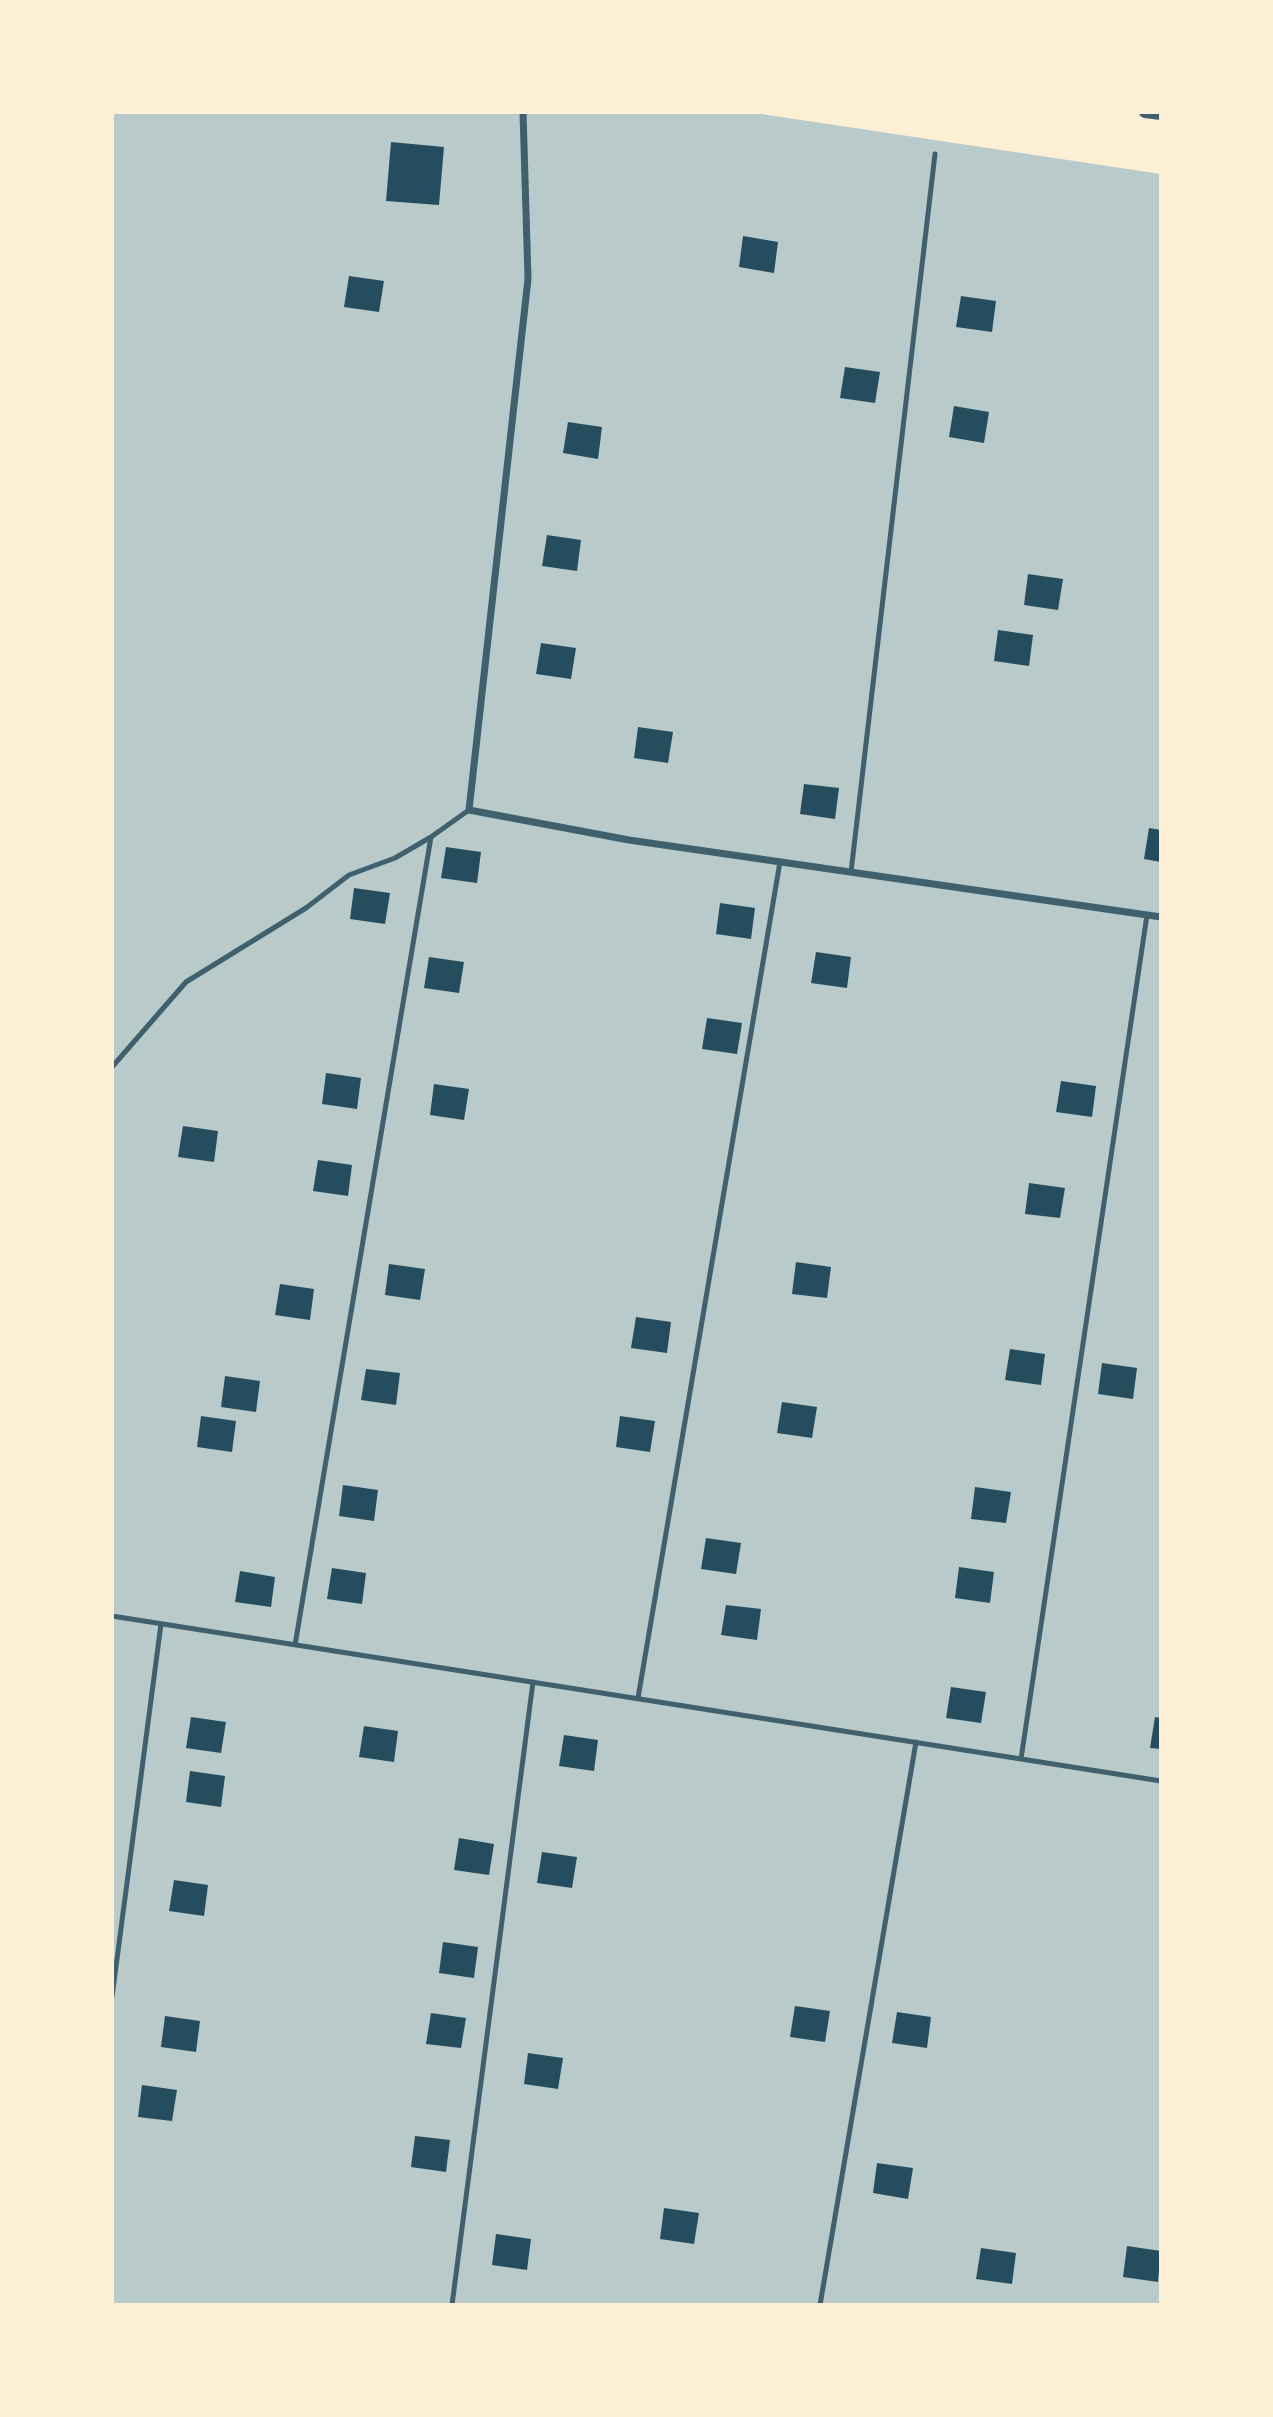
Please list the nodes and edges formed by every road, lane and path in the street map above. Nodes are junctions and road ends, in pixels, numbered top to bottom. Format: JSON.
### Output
{"nodes":[{"id":1,"x":523,"y":112,"type":"edge"},
{"id":2,"x":1145,"y":112,"type":"edge"},
{"id":3,"x":1161,"y":114,"type":"edge"},
{"id":4,"x":935,"y":154,"type":"dead end"},
{"id":5,"x":470,"y":810,"type":"junction"},
{"id":6,"x":431,"y":837,"type":"junction"},
{"id":7,"x":780,"y":862,"type":"junction"},
{"id":8,"x":851,"y":872,"type":"junction"},
{"id":9,"x":1147,"y":915,"type":"junction"},
{"id":10,"x":1161,"y":917,"type":"edge"},
{"id":11,"x":112,"y":1067,"type":"edge"},
{"id":12,"x":112,"y":1616,"type":"edge"},
{"id":13,"x":161,"y":1624,"type":"junction"},
{"id":14,"x":295,"y":1645,"type":"junction"},
{"id":15,"x":533,"y":1682,"type":"junction"},
{"id":16,"x":638,"y":1699,"type":"junction"},
{"id":17,"x":916,"y":1742,"type":"junction"},
{"id":18,"x":1021,"y":1759,"type":"junction"},
{"id":19,"x":1161,"y":1781,"type":"edge"},
{"id":20,"x":112,"y":1997,"type":"edge"},
{"id":21,"x":452,"y":2305,"type":"edge"},
{"id":22,"x":820,"y":2305,"type":"edge"}],
"edges":[{"from":1,"to":5,"type":"street"},
{"from":2,"to":3,"type":"street"},
{"from":4,"to":8,"type":"lane"},
{"from":5,"to":6,"type":"lane"},
{"from":5,"to":7,"type":"street"},
{"from":6,"to":11,"type":"lane"},
{"from":6,"to":14,"type":"lane"},
{"from":7,"to":8,"type":"street"},
{"from":7,"to":16,"type":"lane"},
{"from":8,"to":9,"type":"street"},
{"from":9,"to":10,"type":"street"},
{"from":9,"to":18,"type":"lane"},
{"from":12,"to":13,"type":"lane"},
{"from":13,"to":14,"type":"lane"},
{"from":13,"to":20,"type":"lane"},
{"from":14,"to":15,"type":"lane"},
{"from":15,"to":16,"type":"lane"},
{"from":15,"to":21,"type":"lane"},
{"from":16,"to":17,"type":"lane"},
{"from":17,"to":18,"type":"lane"},
{"from":17,"to":22,"type":"lane"},
{"from":18,"to":19,"type":"lane"}]}
